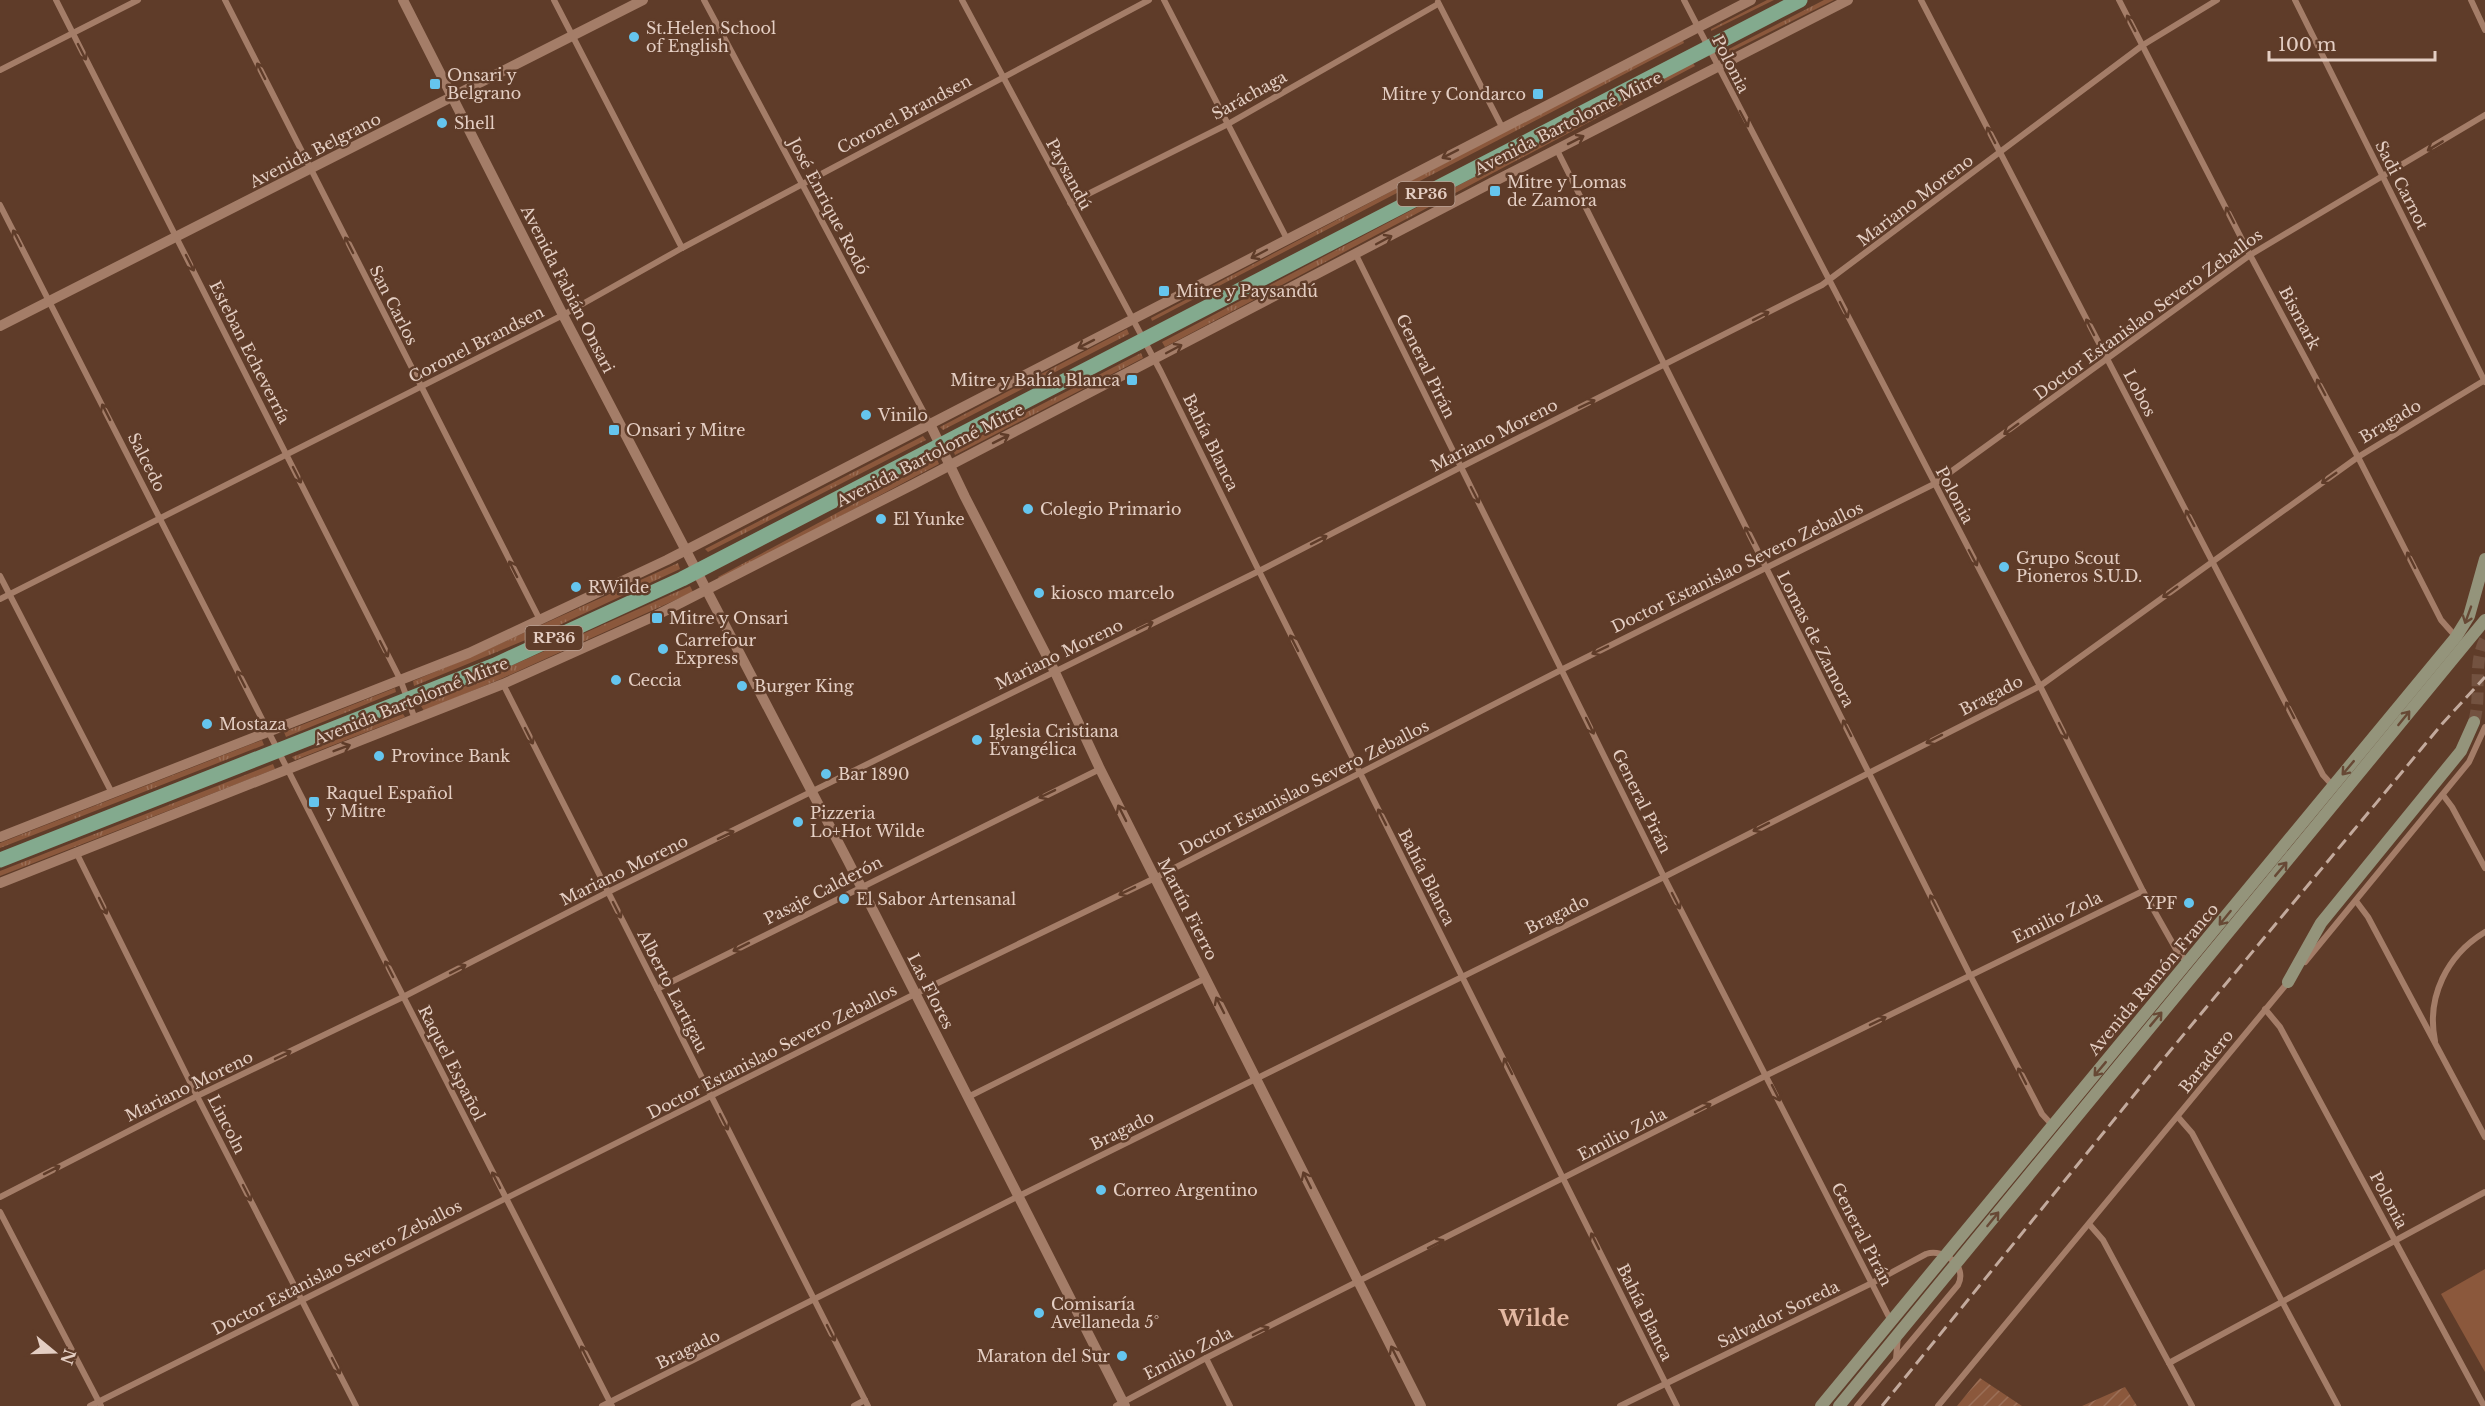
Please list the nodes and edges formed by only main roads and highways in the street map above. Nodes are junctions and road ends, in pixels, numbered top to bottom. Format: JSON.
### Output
{"nodes":[{"id":1,"x":1800,"y":0,"type":"edge"},
{"id":2,"x":2485,"y":559,"type":"edge"},
{"id":3,"x":2485,"y":620,"type":"edge"},
{"id":4,"x":2460,"y":640,"type":"junction"},
{"id":5,"x":2480,"y":725,"type":"tunnel mouth"},
{"id":6,"x":0,"y":860,"type":"edge"},
{"id":7,"x":2288,"y":982,"type":"road end"},
{"id":8,"x":1951,"y":1260,"type":"junction"},
{"id":9,"x":1821,"y":1406,"type":"edge"},
{"id":10,"x":1839,"y":1406,"type":"edge"}],
"edges":[{"from":1,"to":6,"type":"main road","name":"Avenida Bartolomé Mitre","number":"RP36"},
{"from":2,"to":4,"type":"main road","name":"Avenida Ramón Franco","one_way":true},
{"from":3,"to":4,"type":"main road","name":"Avenida Ramón Franco"},
{"from":4,"to":8,"type":"main road","name":"Avenida Ramón Franco"},
{"from":5,"to":7,"type":"main road"},
{"from":8,"to":9,"type":"main road","name":"Avenida Ramón Franco"},
{"from":8,"to":10,"type":"main road","name":"Avenida Ramón Franco"}]}
